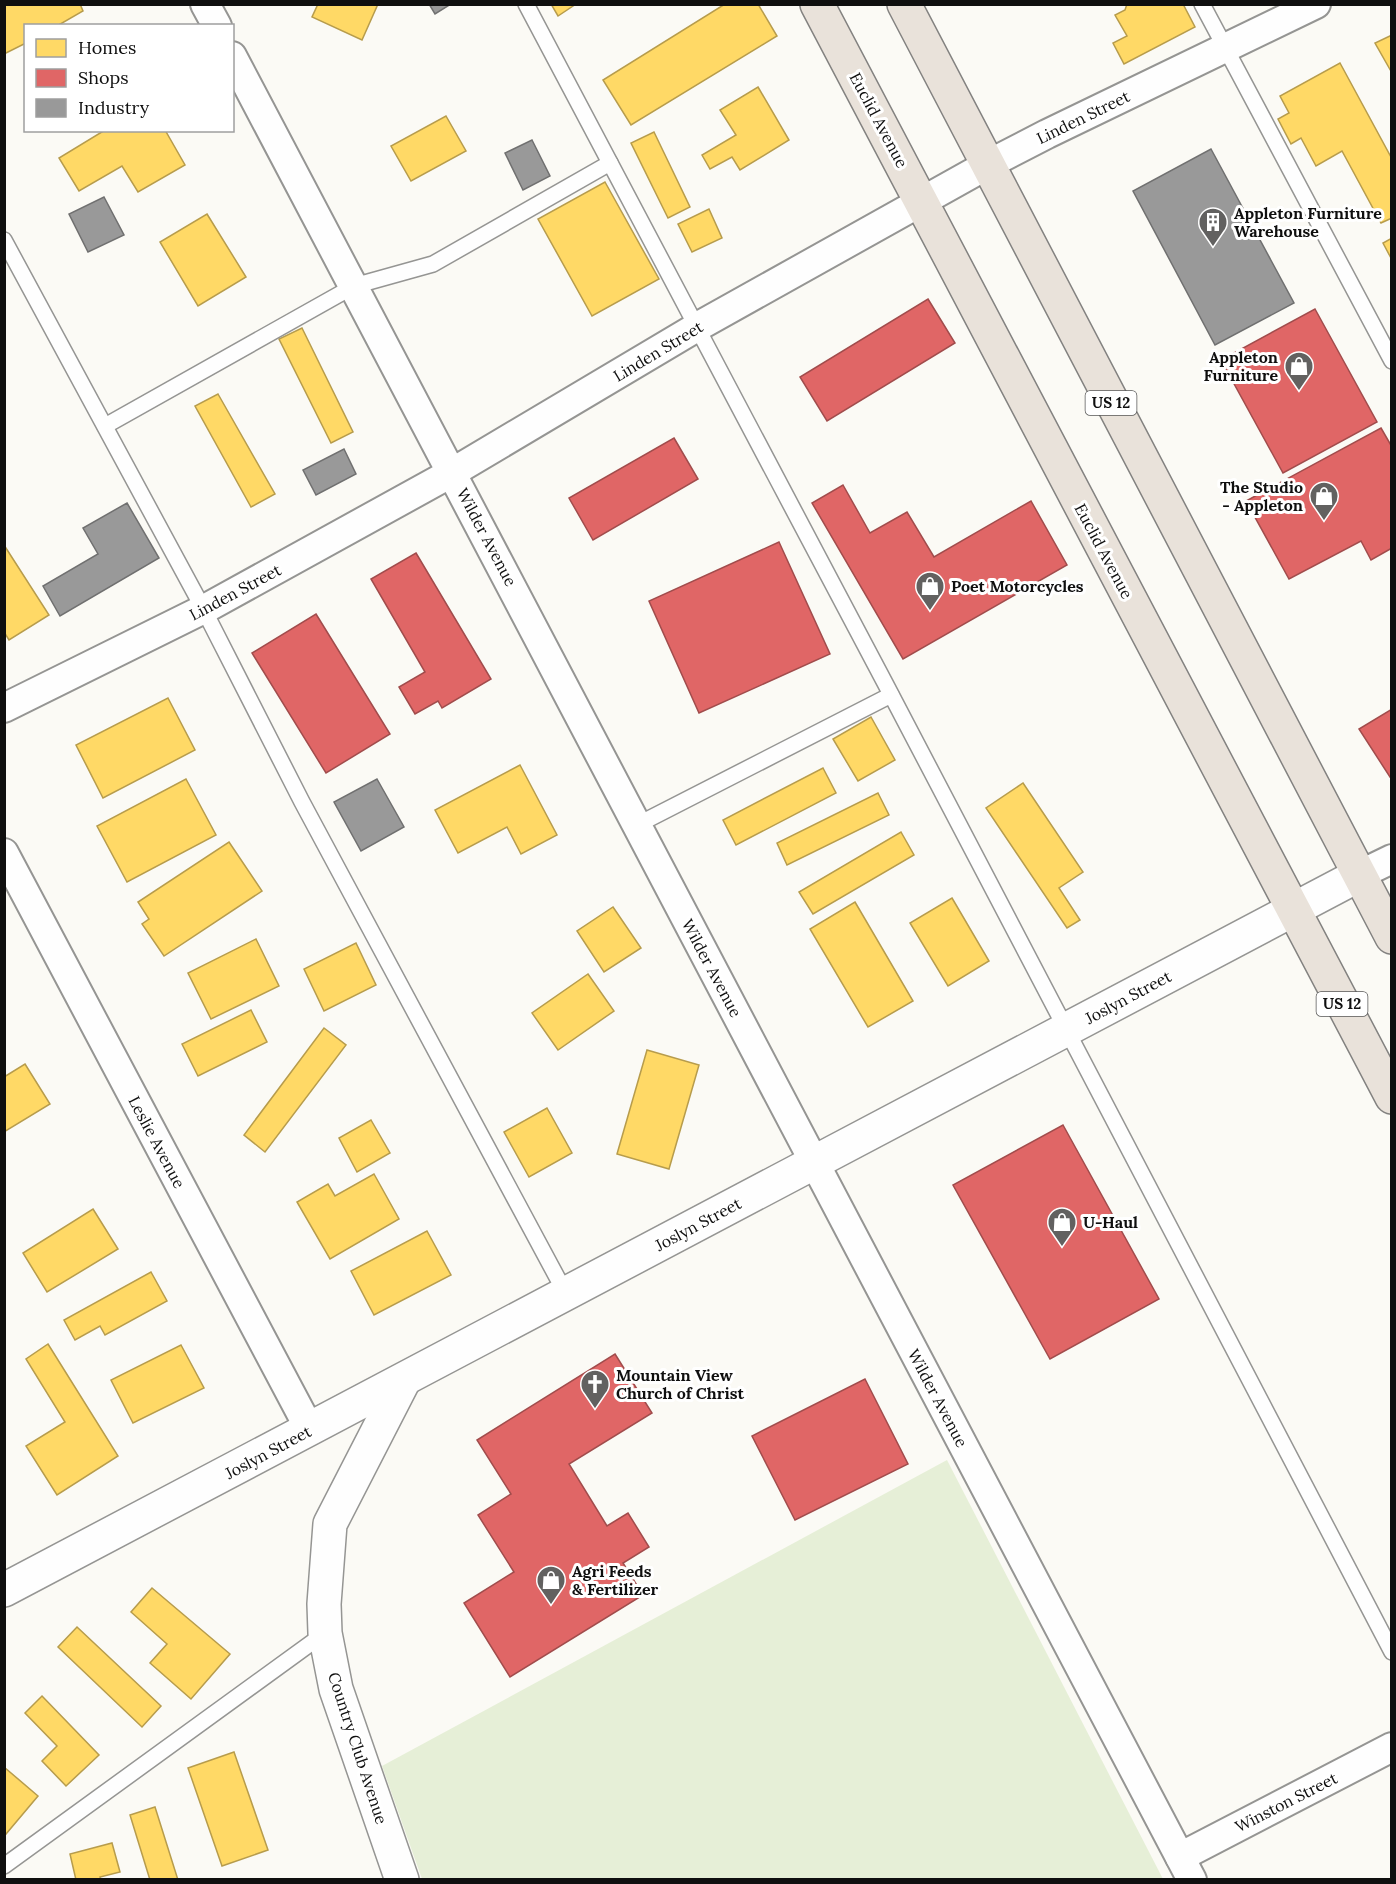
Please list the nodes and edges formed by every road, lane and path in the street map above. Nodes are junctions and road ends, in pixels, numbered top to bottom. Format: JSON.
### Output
{"nodes":[{"id":1,"x":206,"y":4,"type":"edge"},
{"id":2,"x":526,"y":4,"type":"edge"},
{"id":3,"x":817,"y":4,"type":"edge"},
{"id":4,"x":904,"y":4,"type":"edge"},
{"id":5,"x":1202,"y":4,"type":"edge"},
{"id":6,"x":1316,"y":4,"type":"edge"},
{"id":7,"x":215,"y":24,"type":"edge"},
{"id":8,"x":1225,"y":48,"type":"junction"},
{"id":9,"x":234,"y":60,"type":"edge"},
{"id":10,"x":610,"y":163,"type":"junction"},
{"id":11,"x":987,"y":165,"type":"junction"},
{"id":12,"x":921,"y":200,"type":"junction"},
{"id":13,"x":4,"y":240,"type":"edge"},
{"id":14,"x":354,"y":286,"type":"junction"},
{"id":15,"x":697,"y":327,"type":"junction"},
{"id":16,"x":1392,"y":361,"type":"edge"},
{"id":17,"x":105,"y":426,"type":"junction"},
{"id":18,"x":453,"y":472,"type":"junction"},
{"id":19,"x":204,"y":610,"type":"junction"},
{"id":20,"x":891,"y":695,"type":"junction"},
{"id":21,"x":4,"y":708,"type":"edge"},
{"id":22,"x":637,"y":825,"type":"junction"},
{"id":23,"x":4,"y":853,"type":"edge"},
{"id":24,"x":1392,"y":859,"type":"edge"},
{"id":25,"x":1359,"y":875,"type":"junction"},
{"id":26,"x":1292,"y":910,"type":"junction"},
{"id":27,"x":1392,"y":937,"type":"edge"},
{"id":28,"x":1067,"y":1029,"type":"junction"},
{"id":29,"x":1392,"y":1097,"type":"edge"},
{"id":30,"x":814,"y":1163,"type":"junction"},
{"id":31,"x":566,"y":1294,"type":"junction"},
{"id":32,"x":404,"y":1380,"type":"junction"},
{"id":33,"x":310,"y":1430,"type":"junction"},
{"id":34,"x":4,"y":1590,"type":"edge"},
{"id":35,"x":325,"y":1633,"type":"junction"},
{"id":36,"x":1392,"y":1652,"type":"edge"},
{"id":37,"x":1392,"y":1747,"type":"edge"},
{"id":38,"x":4,"y":1866,"type":"edge"},
{"id":39,"x":1186,"y":1868,"type":"edge"},
{"id":40,"x":402,"y":1880,"type":"edge"}],
"edges":[{"from":1,"to":7,"type":"street"},
{"from":2,"to":10,"type":"lane"},
{"from":3,"to":12,"type":"highway","name":"Euclid Avenue","number":"US 12"},
{"from":4,"to":11,"type":"highway","number":"US 12"},
{"from":5,"to":8,"type":"lane"},
{"from":6,"to":8,"type":"street","name":"Linden Street"},
{"from":8,"to":11,"type":"street","name":"Linden Street"},
{"from":8,"to":16,"type":"lane"},
{"from":9,"to":14,"type":"street","name":"Wilder Avenue"},
{"from":10,"to":14,"type":"lane"},
{"from":10,"to":15,"type":"lane"},
{"from":11,"to":12,"type":"street","name":"Linden Street"},
{"from":11,"to":25,"type":"highway","number":"US 12"},
{"from":12,"to":15,"type":"street","name":"Linden Street"},
{"from":12,"to":26,"type":"highway","name":"Euclid Avenue","number":"US 12"},
{"from":13,"to":17,"type":"lane"},
{"from":14,"to":17,"type":"lane"},
{"from":14,"to":18,"type":"street","name":"Wilder Avenue"},
{"from":15,"to":18,"type":"street","name":"Linden Street"},
{"from":15,"to":20,"type":"lane"},
{"from":17,"to":19,"type":"lane"},
{"from":18,"to":19,"type":"street","name":"Linden Street"},
{"from":18,"to":22,"type":"street","name":"Wilder Avenue"},
{"from":19,"to":21,"type":"street","name":"Linden Street"},
{"from":19,"to":31,"type":"lane"},
{"from":20,"to":22,"type":"lane"},
{"from":20,"to":28,"type":"lane"},
{"from":22,"to":30,"type":"street","name":"Wilder Avenue"},
{"from":23,"to":33,"type":"street","name":"Leslie Avenue"},
{"from":24,"to":25,"type":"street","name":"Joslyn Street"},
{"from":25,"to":26,"type":"street","name":"Joslyn Street"},
{"from":25,"to":27,"type":"highway","number":"US 12"},
{"from":26,"to":28,"type":"street","name":"Joslyn Street"},
{"from":26,"to":29,"type":"highway","name":"Euclid Avenue","number":"US 12"},
{"from":28,"to":30,"type":"street","name":"Joslyn Street"},
{"from":28,"to":36,"type":"lane"},
{"from":30,"to":31,"type":"street","name":"Joslyn Street"},
{"from":30,"to":39,"type":"street","name":"Wilder Avenue"},
{"from":31,"to":32,"type":"street","name":"Joslyn Street"},
{"from":32,"to":33,"type":"street","name":"Joslyn Street"},
{"from":32,"to":35,"type":"street","name":"Country Club Avenue"},
{"from":33,"to":34,"type":"street","name":"Joslyn Street"},
{"from":35,"to":38,"type":"lane"},
{"from":35,"to":40,"type":"street","name":"Country Club Avenue"},
{"from":37,"to":39,"type":"street","name":"Winston Street"}]}
